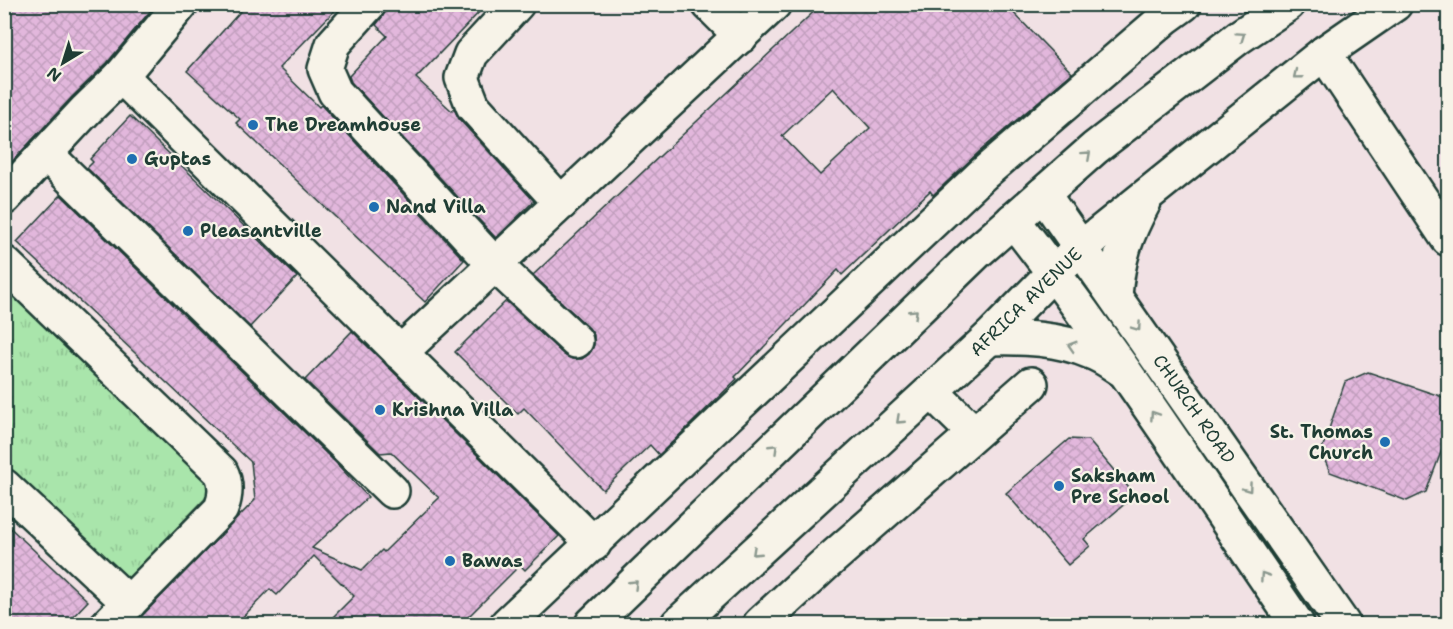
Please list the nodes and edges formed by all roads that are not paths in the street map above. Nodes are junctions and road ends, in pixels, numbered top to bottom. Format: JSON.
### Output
{"nodes":[{"id":1,"x":181,"y":4,"type":"edge"},
{"id":2,"x":369,"y":4,"type":"edge"},
{"id":3,"x":517,"y":4,"type":"edge"},
{"id":4,"x":709,"y":4,"type":"edge"},
{"id":5,"x":774,"y":4,"type":"edge"},
{"id":6,"x":1288,"y":4,"type":"edge"},
{"id":7,"x":1395,"y":4,"type":"edge"},
{"id":8,"x":1168,"y":9,"type":"edge"},
{"id":9,"x":741,"y":36,"type":"junction"},
{"id":10,"x":1324,"y":53,"type":"junction"},
{"id":11,"x":120,"y":76,"type":"junction"},
{"id":12,"x":46,"y":154,"type":"junction"},
{"id":13,"x":1043,"y":194,"type":"junction"},
{"id":14,"x":1147,"y":195,"type":"junction"},
{"id":15,"x":4,"y":198,"type":"edge"},
{"id":16,"x":561,"y":203,"type":"junction"},
{"id":17,"x":1013,"y":220,"type":"junction"},
{"id":18,"x":1449,"y":239,"type":"edge"},
{"id":19,"x":1081,"y":248,"type":"junction"},
{"id":20,"x":4,"y":263,"type":"edge"},
{"id":21,"x":494,"y":264,"type":"junction"},
{"id":22,"x":1054,"y":272,"type":"junction"},
{"id":23,"x":1115,"y":296,"type":"junction"},
{"id":24,"x":989,"y":338,"type":"junction"},
{"id":25,"x":576,"y":341,"type":"dead end"},
{"id":26,"x":400,"y":353,"type":"junction"},
{"id":27,"x":1124,"y":371,"type":"junction"},
{"id":28,"x":1031,"y":384,"type":"dead end"},
{"id":29,"x":931,"y":391,"type":"junction"},
{"id":30,"x":974,"y":433,"type":"junction"},
{"id":31,"x":4,"y":486,"type":"edge"},
{"id":32,"x":392,"y":491,"type":"dead end"},
{"id":33,"x":594,"y":544,"type":"junction"},
{"id":34,"x":119,"y":614,"type":"edge"},
{"id":35,"x":507,"y":624,"type":"edge"},
{"id":36,"x":592,"y":624,"type":"edge"},
{"id":37,"x":678,"y":624,"type":"edge"},
{"id":38,"x":760,"y":624,"type":"edge"},
{"id":39,"x":1297,"y":624,"type":"edge"},
{"id":40,"x":1343,"y":624,"type":"edge"}],
"edges":[{"from":1,"to":11,"type":"street"},
{"from":2,"to":21,"type":"street"},
{"from":3,"to":16,"type":"street"},
{"from":4,"to":9,"type":"street"},
{"from":5,"to":9,"type":"street"},
{"from":13,"to":6,"type":"street","one_way":true},
{"from":7,"to":10,"type":"street","name":"AFRICA AVENUE"},
{"from":8,"to":33,"type":"street"},
{"from":9,"to":16,"type":"street"},
{"from":10,"to":14,"type":"street","name":"AFRICA AVENUE","one_way":true},
{"from":10,"to":18,"type":"street"},
{"from":11,"to":12,"type":"street"},
{"from":11,"to":26,"type":"street"},
{"from":12,"to":15,"type":"street"},
{"from":12,"to":32,"type":"street"},
{"from":13,"to":17,"type":"street"},
{"from":13,"to":19,"type":"street","name":"CHURCH ROAD"},
{"from":14,"to":19,"type":"street","name":"AFRICA AVENUE"},
{"from":14,"to":23,"type":"street"},
{"from":16,"to":21,"type":"street"},
{"from":17,"to":22,"type":"street","name":"CHURCH ROAD"},
{"from":36,"to":17,"type":"street","one_way":true},
{"from":19,"to":22,"type":"street","name":"AFRICA AVENUE"},
{"from":19,"to":23,"type":"street","name":"CHURCH ROAD"},
{"from":20,"to":34,"type":"street"},
{"from":21,"to":25,"type":"street"},
{"from":21,"to":26,"type":"street"},
{"from":22,"to":24,"type":"street","name":"AFRICA AVENUE"},
{"from":22,"to":27,"type":"street","name":"CHURCH ROAD"},
{"from":23,"to":40,"type":"street","name":"CHURCH ROAD","one_way":true},
{"from":27,"to":24,"type":"street","one_way":true},
{"from":24,"to":29,"type":"street","name":"AFRICA AVENUE"},
{"from":26,"to":33,"type":"street"},
{"from":39,"to":27,"type":"street","name":"CHURCH ROAD","one_way":true},
{"from":28,"to":30,"type":"street"},
{"from":29,"to":30,"type":"street"},
{"from":29,"to":37,"type":"street","name":"AFRICA AVENUE","one_way":true},
{"from":30,"to":38,"type":"street"},
{"from":31,"to":34,"type":"street"},
{"from":33,"to":35,"type":"street"}]}
